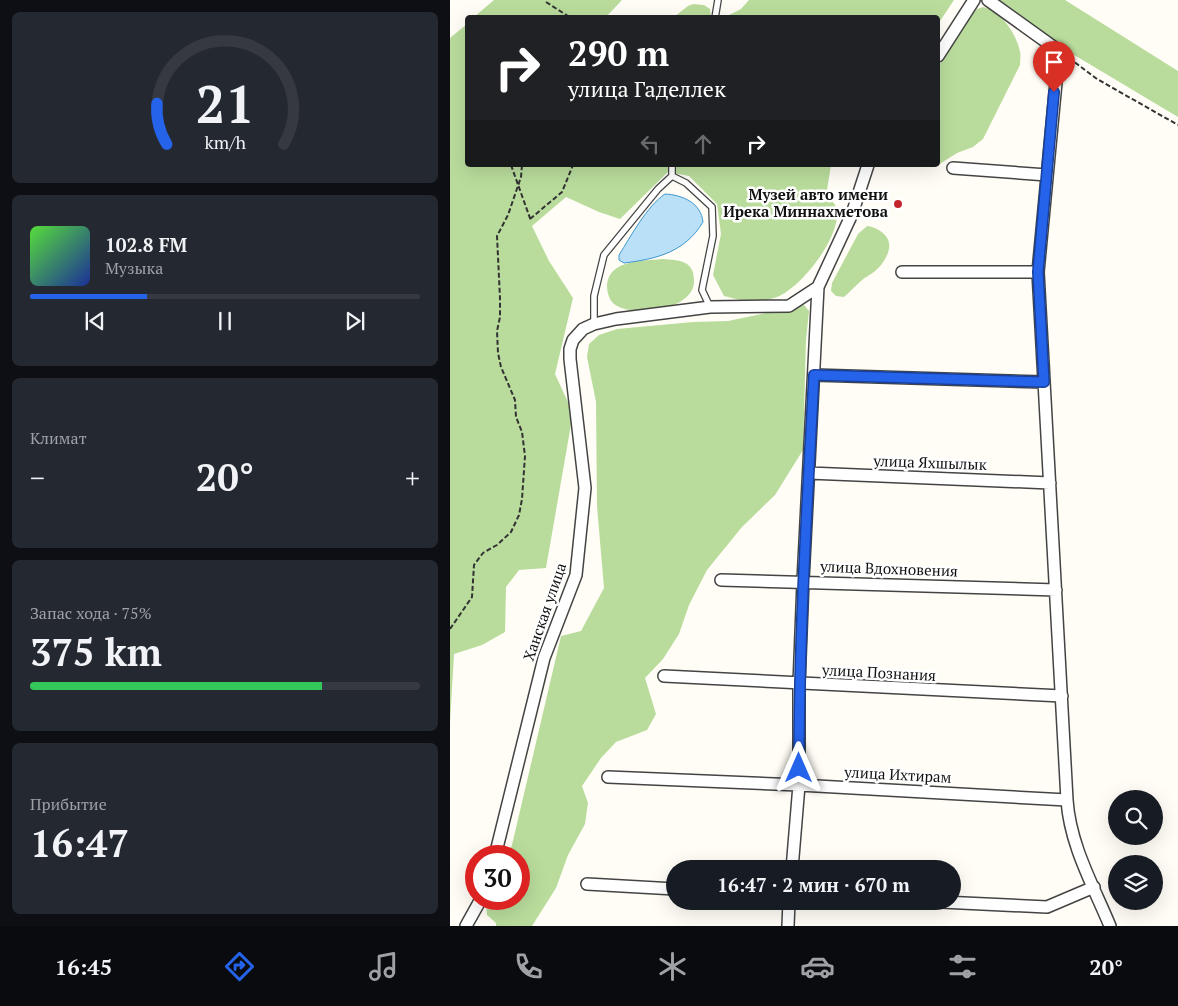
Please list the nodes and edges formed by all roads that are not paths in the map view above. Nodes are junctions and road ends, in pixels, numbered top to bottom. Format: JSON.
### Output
{"nodes":[{"id":1,"x":718,"y":0,"type":"edge"},
{"id":2,"x":974,"y":0,"type":"edge"},
{"id":3,"x":988,"y":0,"type":"edge"},
{"id":4,"x":716,"y":15,"type":"edge"},
{"id":5,"x":940,"y":53,"type":"edge"},
{"id":6,"x":672,"y":167,"type":"edge"},
{"id":7,"x":865,"y":167,"type":"edge"},
{"id":8,"x":953,"y":168,"type":"dead end"},
{"id":9,"x":672,"y":176,"type":"junction"},
{"id":10,"x":1047,"y":176,"type":"junction"},
{"id":11,"x":902,"y":272,"type":"dead end"},
{"id":12,"x":1038,"y":272,"type":"junction"},
{"id":13,"x":818,"y":288,"type":"junction"},
{"id":14,"x":710,"y":307,"type":"junction"},
{"id":15,"x":594,"y":324,"type":"junction"},
{"id":16,"x":814,"y":375,"type":"junction"},
{"id":17,"x":1044,"y":382,"type":"junction"},
{"id":18,"x":809,"y":473,"type":"junction"},
{"id":19,"x":1050,"y":482,"type":"junction"},
{"id":20,"x":721,"y":580,"type":"dead end"},
{"id":21,"x":803,"y":581,"type":"junction"},
{"id":22,"x":1056,"y":590,"type":"junction"},
{"id":23,"x":664,"y":676,"type":"dead end"},
{"id":24,"x":799,"y":684,"type":"junction"},
{"id":25,"x":1062,"y":696,"type":"junction"},
{"id":26,"x":608,"y":777,"type":"dead end"},
{"id":27,"x":799,"y":784,"type":"junction"},
{"id":28,"x":1067,"y":800,"type":"junction"},
{"id":29,"x":498,"y":845,"type":"edge"},
{"id":30,"x":793,"y":860,"type":"edge"},
{"id":31,"x":587,"y":884,"type":"dead end"},
{"id":32,"x":1094,"y":887,"type":"junction"},
{"id":33,"x":666,"y":888,"type":"edge"},
{"id":34,"x":961,"y":903,"type":"edge"},
{"id":35,"x":475,"y":910,"type":"edge"},
{"id":36,"x":789,"y":910,"type":"edge"},
{"id":37,"x":466,"y":926,"type":"edge"},
{"id":38,"x":788,"y":926,"type":"edge"},
{"id":39,"x":1110,"y":926,"type":"edge"}],
"edges":[{"from":1,"to":4,"type":"lane"},
{"from":2,"to":5,"type":"street"},
{"from":3,"to":10,"type":"street"},
{"from":6,"to":9,"type":"lane"},
{"from":7,"to":13,"type":"street"},
{"from":8,"to":10,"type":"street"},
{"from":9,"to":14,"type":"lane"},
{"from":9,"to":15,"type":"lane"},
{"from":10,"to":12,"type":"street"},
{"from":11,"to":12,"type":"street"},
{"from":12,"to":17,"type":"street"},
{"from":13,"to":14,"type":"street"},
{"from":13,"to":16,"type":"street"},
{"from":14,"to":15,"type":"street"},
{"from":15,"to":29,"type":"street","name":"Ханская улица"},
{"from":16,"to":17,"type":"street"},
{"from":16,"to":18,"type":"street"},
{"from":17,"to":19,"type":"street"},
{"from":18,"to":19,"type":"street","name":"улица Яхшылык"},
{"from":18,"to":21,"type":"street"},
{"from":19,"to":22,"type":"street"},
{"from":20,"to":21,"type":"street","name":"улица Вдохновения"},
{"from":21,"to":22,"type":"street","name":"улица Вдохновения"},
{"from":21,"to":24,"type":"street"},
{"from":22,"to":25,"type":"street"},
{"from":23,"to":24,"type":"street","name":"улица Познания"},
{"from":24,"to":25,"type":"street","name":"улица Познания"},
{"from":24,"to":27,"type":"street"},
{"from":25,"to":28,"type":"street"},
{"from":26,"to":27,"type":"street","name":"улица Ихтирам"},
{"from":27,"to":28,"type":"street","name":"улица Ихтирам"},
{"from":27,"to":30,"type":"street"},
{"from":28,"to":32,"type":"street"},
{"from":31,"to":33,"type":"street"},
{"from":32,"to":34,"type":"street"},
{"from":32,"to":39,"type":"street"},
{"from":35,"to":37,"type":"street"},
{"from":36,"to":38,"type":"street"}]}
